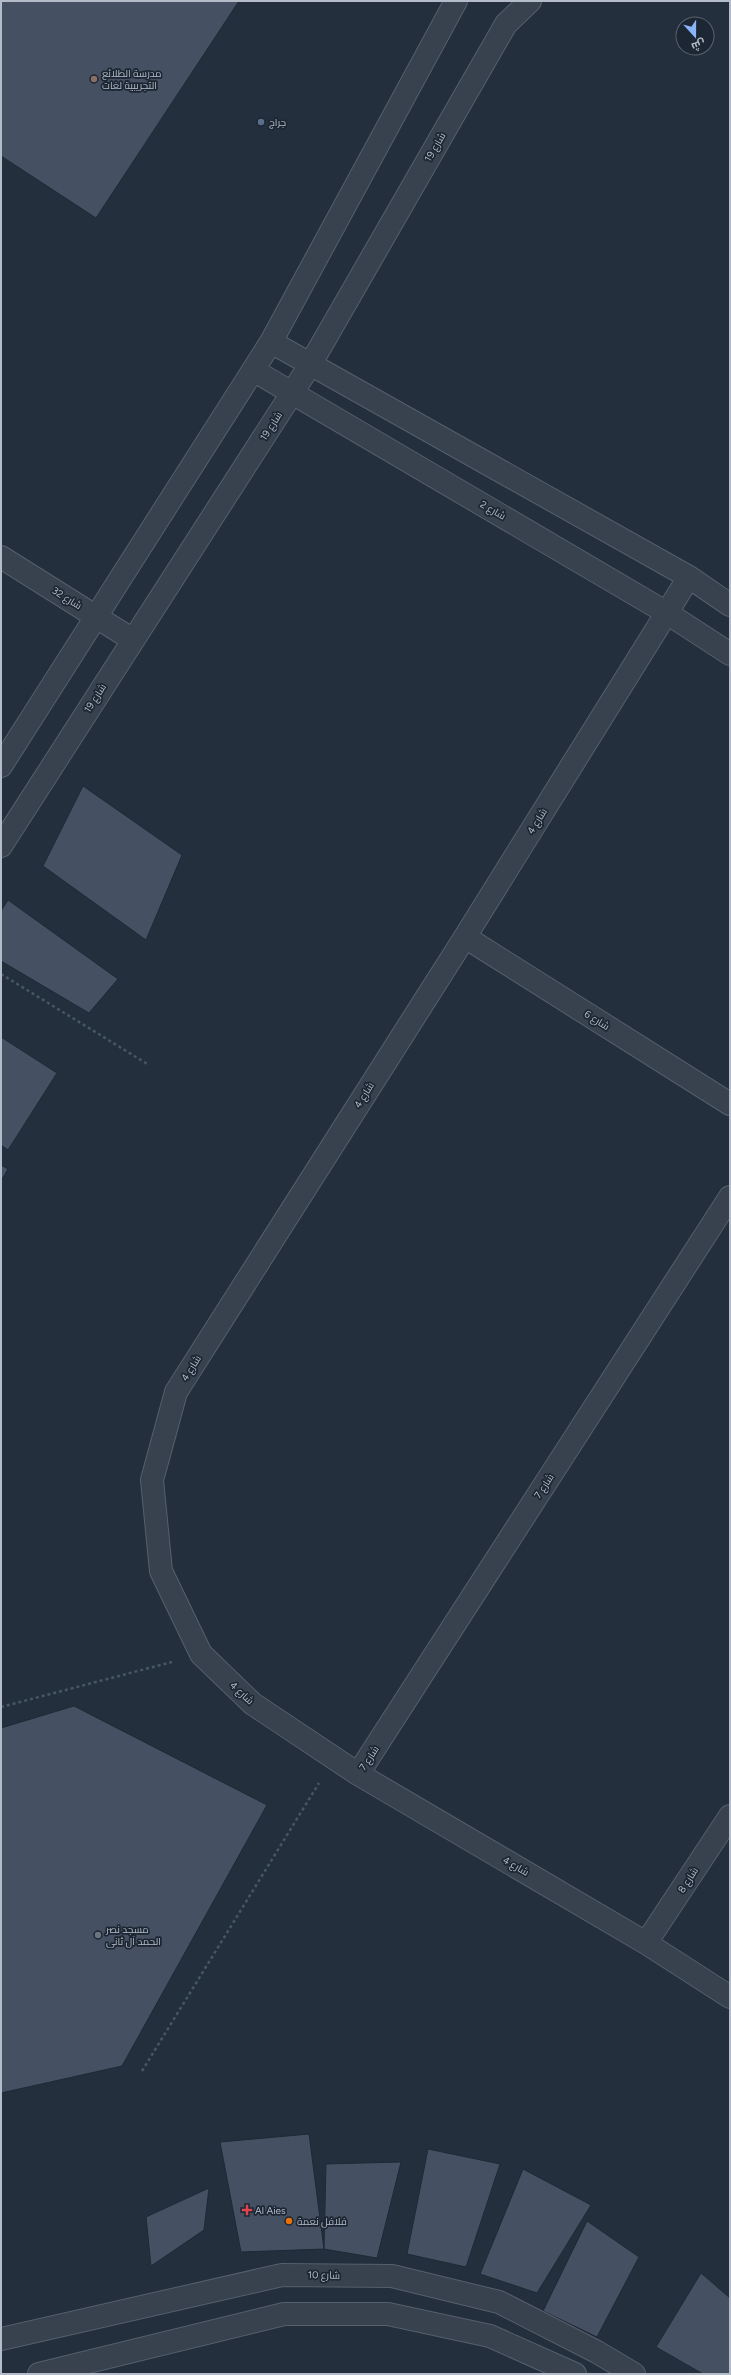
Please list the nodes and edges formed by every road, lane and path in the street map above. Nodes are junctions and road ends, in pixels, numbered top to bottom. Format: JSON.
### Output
{"nodes":[{"id":1,"x":456,"y":1,"type":"edge"},
{"id":2,"x":530,"y":1,"type":"edge"},
{"id":3,"x":271,"y":342,"type":"junction"},
{"id":4,"x":310,"y":365,"type":"junction"},
{"id":5,"x":253,"y":370,"type":"junction"},
{"id":6,"x":292,"y":393,"type":"junction"},
{"id":7,"x":1,"y":557,"type":"edge"},
{"id":8,"x":689,"y":577,"type":"junction"},
{"id":9,"x":730,"y":605,"type":"edge"},
{"id":10,"x":667,"y":612,"type":"junction"},
{"id":11,"x":96,"y":615,"type":"junction"},
{"id":12,"x":133,"y":640,"type":"junction"},
{"id":13,"x":730,"y":654,"type":"edge"},
{"id":14,"x":1,"y":766,"type":"edge"},
{"id":15,"x":1,"y":846,"type":"edge"},
{"id":16,"x":465,"y":937,"type":"junction"},
{"id":17,"x":1,"y":974,"type":"edge"},
{"id":18,"x":149,"y":1065,"type":"dead end"},
{"id":19,"x":730,"y":1104,"type":"edge"},
{"id":20,"x":730,"y":1197,"type":"edge"},
{"id":21,"x":202,"y":1654,"type":"junction"},
{"id":22,"x":1,"y":1707,"type":"edge"},
{"id":23,"x":334,"y":1758,"type":"junction"},
{"id":24,"x":358,"y":1774,"type":"junction"},
{"id":25,"x":730,"y":1816,"type":"edge"},
{"id":26,"x":646,"y":1943,"type":"junction"},
{"id":27,"x":730,"y":1997,"type":"edge"},
{"id":28,"x":142,"y":2071,"type":"dead end"},
{"id":29,"x":1,"y":2339,"type":"edge"},
{"id":30,"x":39,"y":2374,"type":"edge"},
{"id":31,"x":575,"y":2374,"type":"edge"},
{"id":32,"x":634,"y":2374,"type":"edge"}],
"edges":[{"from":1,"to":3,"type":"street"},
{"from":2,"to":4,"type":"street","name":"شارع 19"},
{"from":3,"to":4,"type":"street"},
{"from":3,"to":5,"type":"street"},
{"from":4,"to":6,"type":"street","name":"شارع 19"},
{"from":4,"to":8,"type":"street"},
{"from":5,"to":6,"type":"street","name":"شارع 2"},
{"from":5,"to":11,"type":"street"},
{"from":6,"to":10,"type":"street","name":"شارع 2"},
{"from":6,"to":12,"type":"street","name":"شارع 19"},
{"from":7,"to":11,"type":"street","name":"شارع 32"},
{"from":8,"to":9,"type":"street"},
{"from":8,"to":10,"type":"street","name":"شارع 4"},
{"from":10,"to":13,"type":"street","name":"شارع 2"},
{"from":10,"to":16,"type":"street","name":"شارع 4"},
{"from":11,"to":12,"type":"street","name":"شارع 32"},
{"from":11,"to":14,"type":"street"},
{"from":12,"to":15,"type":"street","name":"شارع 19"},
{"from":16,"to":19,"type":"street","name":"شارع 6"},
{"from":16,"to":21,"type":"street","name":"شارع 4"},
{"from":17,"to":18,"type":"path"},
{"from":20,"to":24,"type":"street","name":"شارع 7"},
{"from":21,"to":22,"type":"path"},
{"from":21,"to":23,"type":"street","name":"شارع 4"},
{"from":23,"to":24,"type":"street","name":"شارع 4"},
{"from":23,"to":28,"type":"path"},
{"from":24,"to":26,"type":"street","name":"شارع 4"},
{"from":25,"to":26,"type":"street","name":"شارع 8"},
{"from":26,"to":27,"type":"street","name":"شارع 4"},
{"from":29,"to":32,"type":"street","name":"شارع 10"},
{"from":30,"to":31,"type":"street"}]}
